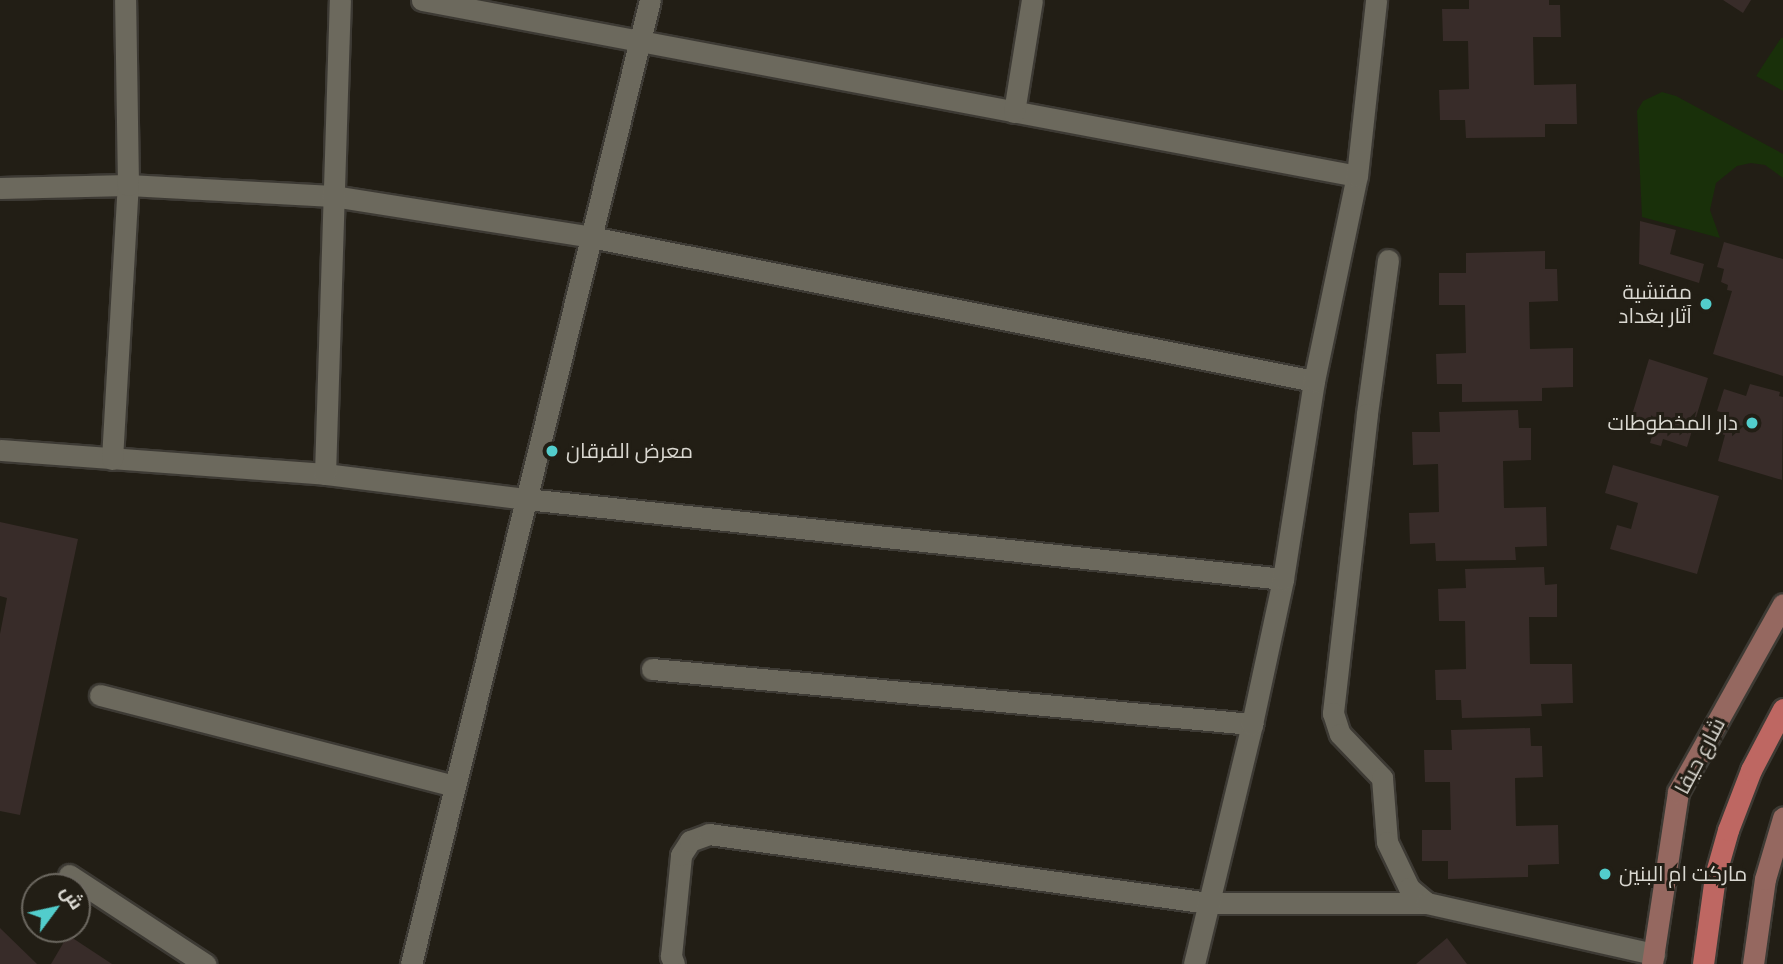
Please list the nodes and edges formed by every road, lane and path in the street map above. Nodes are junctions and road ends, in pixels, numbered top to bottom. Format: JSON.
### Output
{"nodes":[{"id":1,"x":125,"y":0,"type":"edge"},
{"id":2,"x":340,"y":0,"type":"edge"},
{"id":3,"x":422,"y":0,"type":"edge"},
{"id":4,"x":650,"y":0,"type":"edge"},
{"id":5,"x":1032,"y":0,"type":"edge"},
{"id":6,"x":1376,"y":0,"type":"edge"},
{"id":7,"x":640,"y":41,"type":"junction"},
{"id":8,"x":1014,"y":111,"type":"junction"},
{"id":9,"x":1357,"y":176,"type":"junction"},
{"id":10,"x":128,"y":185,"type":"junction"},
{"id":11,"x":0,"y":188,"type":"edge"},
{"id":12,"x":333,"y":196,"type":"junction"},
{"id":13,"x":591,"y":237,"type":"junction"},
{"id":14,"x":1388,"y":260,"type":"dead end"},
{"id":15,"x":1314,"y":381,"type":"junction"},
{"id":16,"x":0,"y":450,"type":"edge"},
{"id":17,"x":112,"y":458,"type":"junction"},
{"id":18,"x":325,"y":474,"type":"junction"},
{"id":19,"x":526,"y":499,"type":"junction"},
{"id":20,"x":1283,"y":579,"type":"junction"},
{"id":21,"x":1783,"y":604,"type":"edge"},
{"id":22,"x":652,"y":669,"type":"dead end"},
{"id":23,"x":100,"y":695,"type":"dead end"},
{"id":24,"x":1783,"y":709,"type":"edge"},
{"id":25,"x":1252,"y":724,"type":"junction"},
{"id":26,"x":455,"y":786,"type":"junction"},
{"id":27,"x":1783,"y":818,"type":"edge"},
{"id":28,"x":91,"y":889,"type":"edge"},
{"id":29,"x":1209,"y":903,"type":"junction"},
{"id":30,"x":1427,"y":903,"type":"junction"},
{"id":31,"x":1653,"y":959,"type":"edge"},
{"id":32,"x":205,"y":964,"type":"edge"},
{"id":33,"x":411,"y":964,"type":"edge"},
{"id":34,"x":674,"y":964,"type":"edge"},
{"id":35,"x":1194,"y":964,"type":"edge"},
{"id":36,"x":1703,"y":964,"type":"edge"},
{"id":37,"x":1753,"y":964,"type":"edge"}],
"edges":[{"from":1,"to":10,"type":"street"},
{"from":2,"to":12,"type":"street"},
{"from":3,"to":7,"type":"street"},
{"from":4,"to":7,"type":"street"},
{"from":5,"to":8,"type":"street"},
{"from":6,"to":9,"type":"street"},
{"from":7,"to":8,"type":"street"},
{"from":7,"to":13,"type":"street"},
{"from":8,"to":9,"type":"street"},
{"from":9,"to":15,"type":"street"},
{"from":10,"to":11,"type":"street"},
{"from":10,"to":12,"type":"street"},
{"from":10,"to":17,"type":"street"},
{"from":12,"to":13,"type":"street"},
{"from":12,"to":18,"type":"street"},
{"from":13,"to":15,"type":"street"},
{"from":13,"to":19,"type":"street"},
{"from":14,"to":30,"type":"street"},
{"from":15,"to":20,"type":"street"},
{"from":16,"to":17,"type":"street"},
{"from":17,"to":18,"type":"street"},
{"from":18,"to":19,"type":"street"},
{"from":19,"to":20,"type":"street"},
{"from":19,"to":26,"type":"street"},
{"from":20,"to":25,"type":"street"},
{"from":21,"to":31,"type":"main road","name":"شارع حيفا"},
{"from":22,"to":25,"type":"street"},
{"from":23,"to":26,"type":"street"},
{"from":24,"to":36,"type":"main road"},
{"from":25,"to":29,"type":"street"},
{"from":26,"to":33,"type":"street"},
{"from":27,"to":37,"type":"main road"},
{"from":28,"to":32,"type":"street"},
{"from":29,"to":30,"type":"street"},
{"from":29,"to":34,"type":"street"},
{"from":29,"to":35,"type":"street"},
{"from":30,"to":31,"type":"street"}]}
